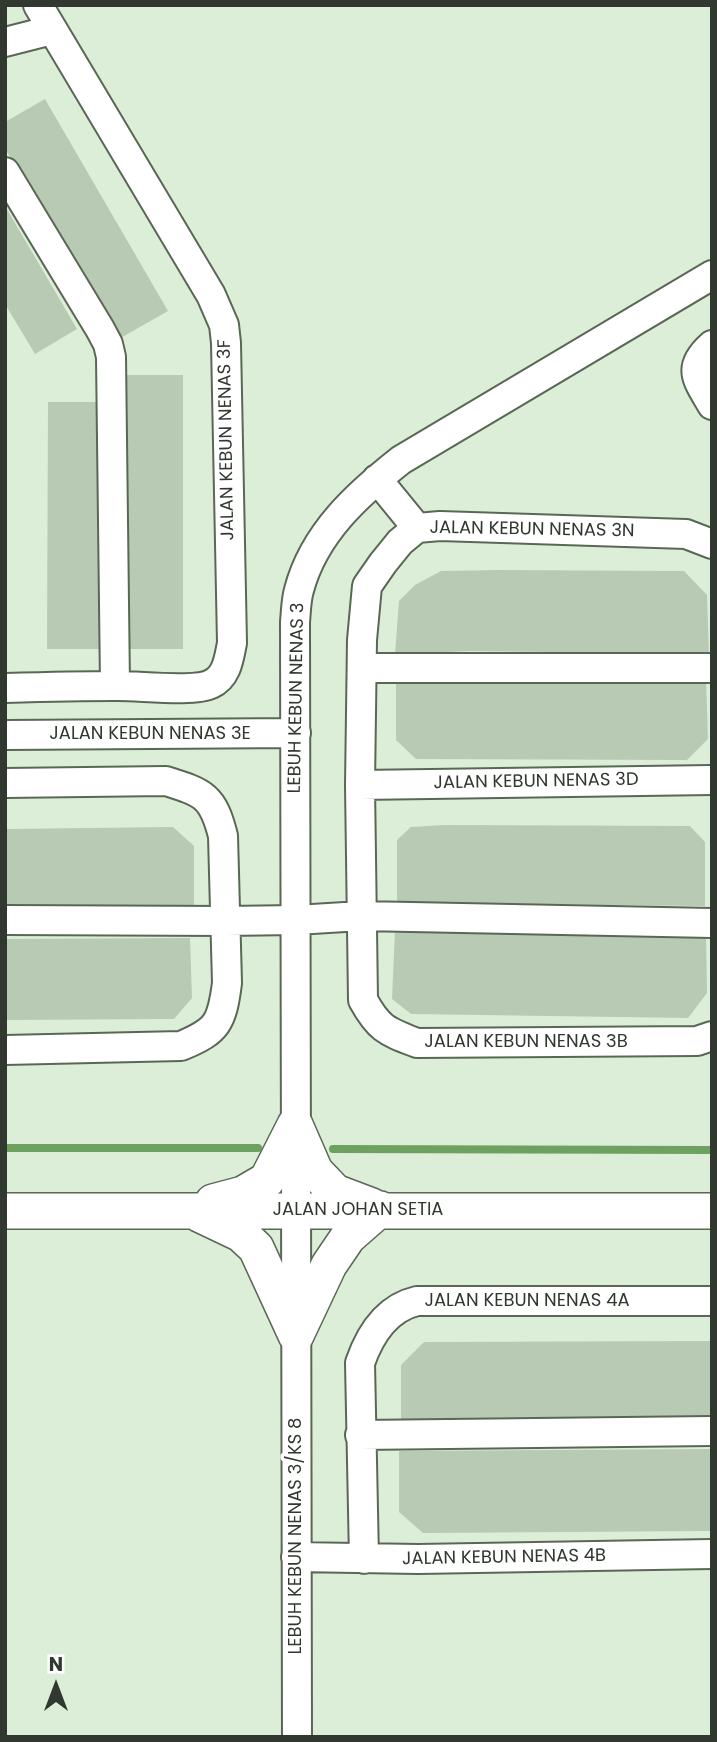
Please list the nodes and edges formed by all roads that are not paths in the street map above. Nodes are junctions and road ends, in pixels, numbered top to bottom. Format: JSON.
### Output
{"nodes":[{"id":1,"x":45,"y":17,"type":"edge"},
{"id":2,"x":5,"y":42,"type":"edge"},
{"id":3,"x":5,"y":172,"type":"edge"},
{"id":4,"x":712,"y":275,"type":"edge"},
{"id":5,"x":712,"y":345,"type":"edge"},
{"id":6,"x":712,"y":405,"type":"edge"},
{"id":7,"x":377,"y":479,"type":"junction"},
{"id":8,"x":417,"y":528,"type":"junction"},
{"id":9,"x":712,"y":544,"type":"edge"},
{"id":10,"x":362,"y":668,"type":"junction"},
{"id":11,"x":712,"y":668,"type":"edge"},
{"id":12,"x":115,"y":685,"type":"junction"},
{"id":13,"x":5,"y":688,"type":"edge"},
{"id":14,"x":296,"y":733,"type":"junction"},
{"id":15,"x":5,"y":735,"type":"edge"},
{"id":16,"x":712,"y":780,"type":"edge"},
{"id":17,"x":5,"y":783,"type":"edge"},
{"id":18,"x":360,"y":785,"type":"junction"},
{"id":19,"x":361,"y":916,"type":"junction"},
{"id":20,"x":5,"y":920,"type":"edge"},
{"id":21,"x":296,"y":920,"type":"junction"},
{"id":22,"x":226,"y":921,"type":"junction"},
{"id":23,"x":712,"y":923,"type":"edge"},
{"id":24,"x":712,"y":1036,"type":"edge"},
{"id":25,"x":5,"y":1050,"type":"edge"},
{"id":26,"x":295,"y":1125,"type":"junction"},
{"id":27,"x":190,"y":1209,"type":"junction"},
{"id":28,"x":380,"y":1209,"type":"junction"},
{"id":29,"x":5,"y":1210,"type":"edge"},
{"id":30,"x":295,"y":1211,"type":"junction"},
{"id":31,"x":712,"y":1211,"type":"edge"},
{"id":32,"x":712,"y":1301,"type":"edge"},
{"id":33,"x":296,"y":1335,"type":"junction"},
{"id":34,"x":712,"y":1432,"type":"edge"},
{"id":35,"x":360,"y":1435,"type":"junction"},
{"id":36,"x":712,"y":1555,"type":"edge"},
{"id":37,"x":296,"y":1557,"type":"junction"},
{"id":38,"x":364,"y":1559,"type":"junction"},
{"id":39,"x":297,"y":1737,"type":"edge"}],
"edges":[{"from":1,"to":2,"type":"street"},
{"from":1,"to":12,"type":"street","name":"JALAN KEBUN NENAS 3F"},
{"from":3,"to":12,"type":"street"},
{"from":4,"to":7,"type":"street","name":"LEBUH KEBUN NENAS 3"},
{"from":5,"to":6,"type":"street"},
{"from":7,"to":8,"type":"street"},
{"from":7,"to":14,"type":"street","name":"LEBUH KEBUN NENAS 3"},
{"from":8,"to":9,"type":"street","name":"JALAN KEBUN NENAS 3N"},
{"from":8,"to":10,"type":"street","name":"JALAN KEBUN NENAS 3N"},
{"from":10,"to":11,"type":"street"},
{"from":10,"to":18,"type":"street","name":"JALAN KEBUN NENAS 3N"},
{"from":12,"to":13,"type":"street","name":"JALAN KEBUN NENAS 3F"},
{"from":14,"to":15,"type":"street","name":"JALAN KEBUN NENAS 3E"},
{"from":14,"to":21,"type":"street","name":"LEBUH KEBUN NENAS 3"},
{"from":16,"to":18,"type":"street","name":"JALAN KEBUN NENAS 3D"},
{"from":17,"to":22,"type":"street"},
{"from":18,"to":19,"type":"street","name":"JALAN KEBUN NENAS 3B"},
{"from":19,"to":21,"type":"street"},
{"from":19,"to":23,"type":"street"},
{"from":19,"to":24,"type":"street","name":"JALAN KEBUN NENAS 3B"},
{"from":20,"to":22,"type":"street"},
{"from":21,"to":22,"type":"street"},
{"from":21,"to":26,"type":"street","name":"LEBUH KEBUN NENAS 3"},
{"from":22,"to":25,"type":"street"},
{"from":26,"to":27,"type":"main road"},
{"from":26,"to":28,"type":"main road"},
{"from":26,"to":30,"type":"street","name":"LEBUH KEBUN NENAS 3"},
{"from":27,"to":29,"type":"main road","name":"JALAN JOHAN SETIA"},
{"from":27,"to":30,"type":"main road","name":"JALAN JOHAN SETIA"},
{"from":27,"to":33,"type":"main road"},
{"from":28,"to":30,"type":"main road","name":"JALAN JOHAN SETIA"},
{"from":28,"to":31,"type":"main road","name":"JALAN JOHAN SETIA"},
{"from":28,"to":33,"type":"main road"},
{"from":30,"to":33,"type":"street","name":"LEBUH KEBUN NENAS 3"},
{"from":32,"to":35,"type":"street","name":"JALAN KEBUN NENAS 4A"},
{"from":33,"to":37,"type":"street","name":"LEBUH KEBUN NENAS 3/KS 8"},
{"from":34,"to":35,"type":"street"},
{"from":35,"to":38,"type":"street","name":"JALAN KEBUN NENAS 4A"},
{"from":36,"to":38,"type":"street","name":"JALAN KEBUN NENAS 4B"},
{"from":37,"to":38,"type":"street","name":"JALAN KEBUN NENAS 4B"},
{"from":37,"to":39,"type":"street","name":"LEBUH KEBUN NENAS 3/KS 8"}]}
